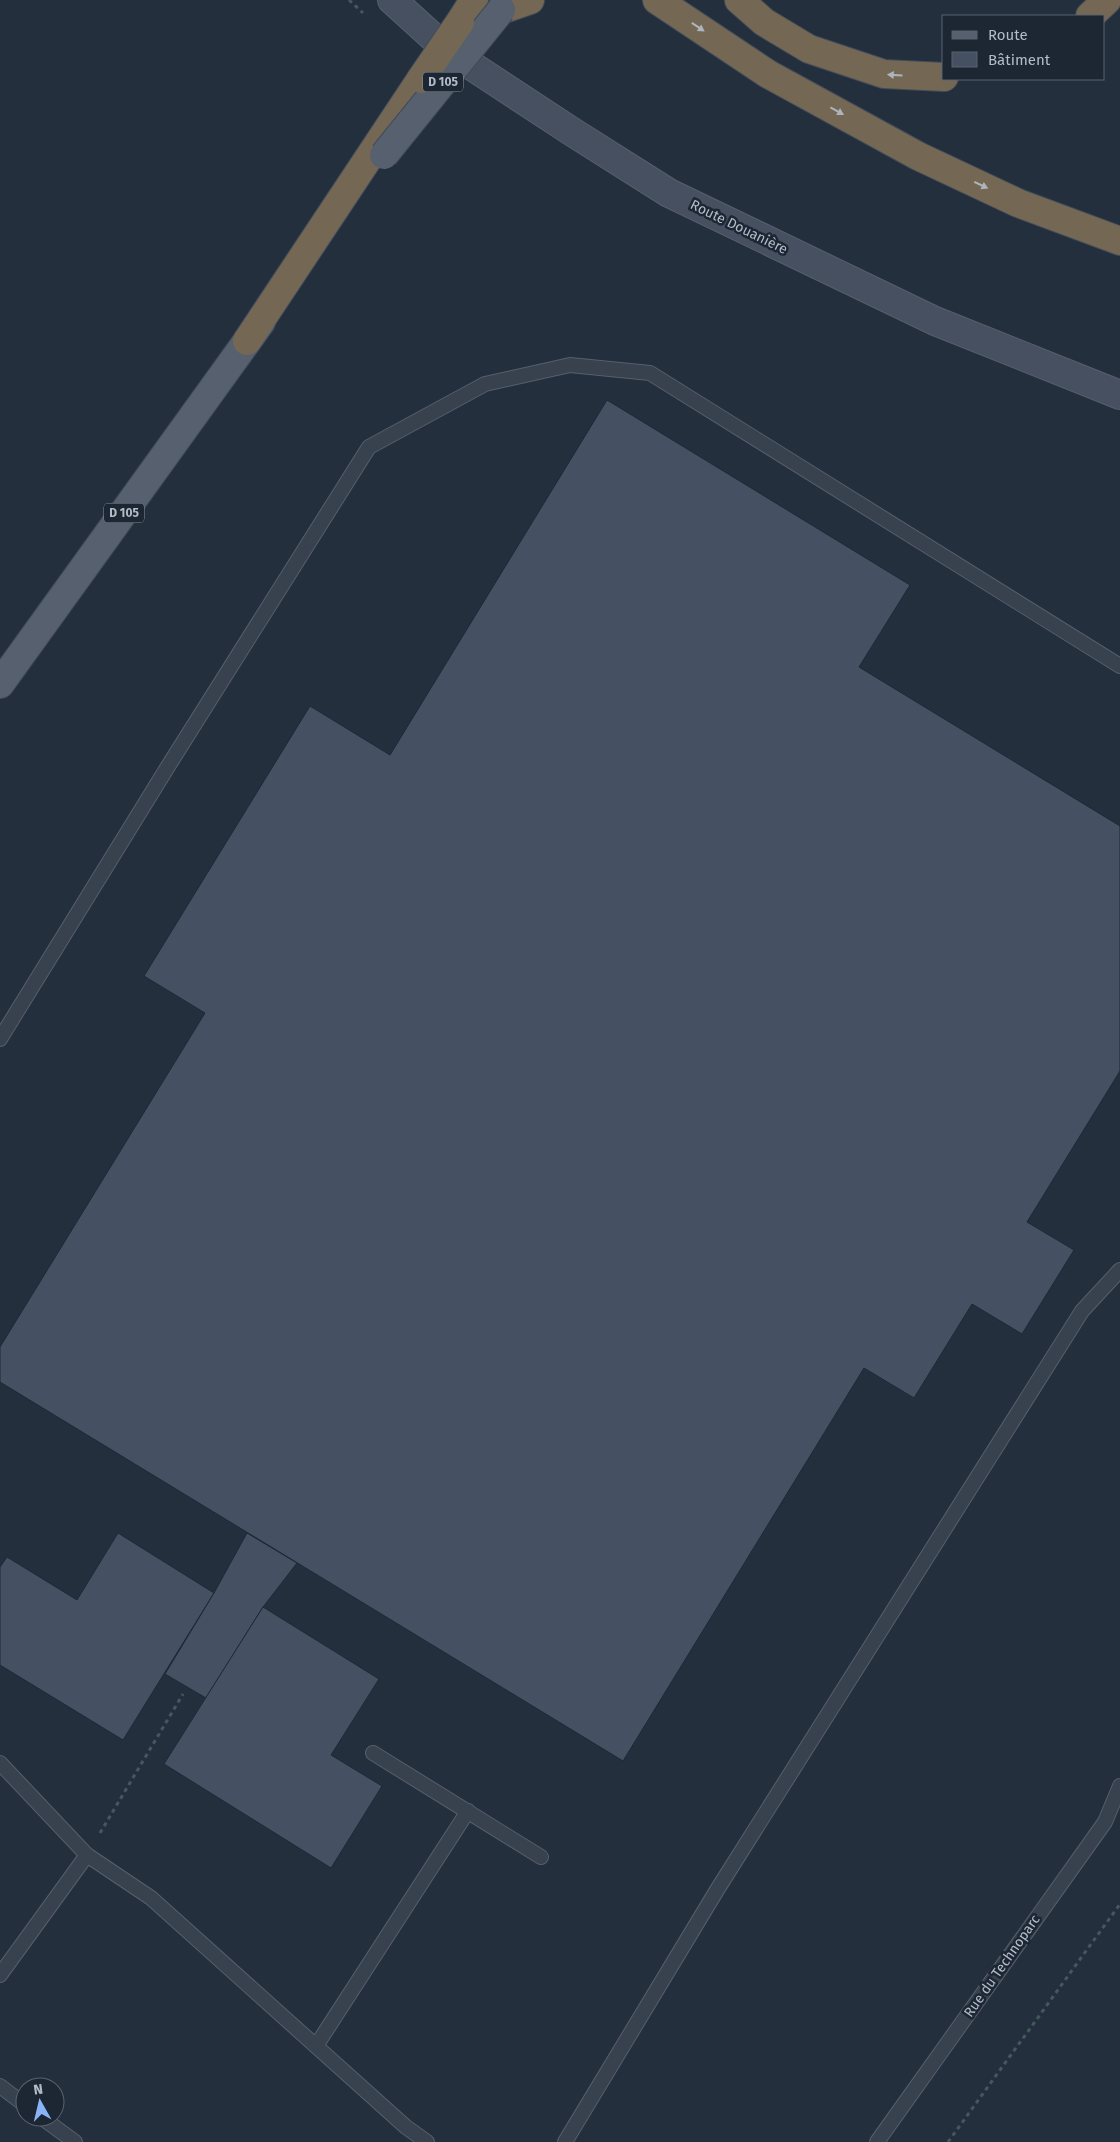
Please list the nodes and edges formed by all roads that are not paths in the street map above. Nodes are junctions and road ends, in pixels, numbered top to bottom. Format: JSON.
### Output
{"nodes":[{"id":1,"x":392,"y":0,"type":"edge"},
{"id":2,"x":530,"y":0,"type":"edge"},
{"id":3,"x":657,"y":0,"type":"edge"},
{"id":4,"x":739,"y":0,"type":"edge"},
{"id":5,"x":1107,"y":0,"type":"edge"},
{"id":6,"x":505,"y":5,"type":"edge"},
{"id":7,"x":467,"y":11,"type":"edge"},
{"id":8,"x":1091,"y":15,"type":"edge"},
{"id":9,"x":942,"y":77,"type":"edge"},
{"id":10,"x":1120,"y":241,"type":"edge"},
{"id":11,"x":248,"y":341,"type":"junction"},
{"id":12,"x":1120,"y":395,"type":"edge"},
{"id":13,"x":1120,"y":666,"type":"edge"},
{"id":14,"x":0,"y":684,"type":"edge"},
{"id":15,"x":0,"y":1039,"type":"edge"},
{"id":16,"x":1120,"y":1270,"type":"edge"},
{"id":17,"x":373,"y":1754,"type":"dead end"},
{"id":18,"x":0,"y":1763,"type":"edge"},
{"id":19,"x":1120,"y":1786,"type":"edge"},
{"id":20,"x":468,"y":1811,"type":"junction"},
{"id":21,"x":87,"y":1855,"type":"junction"},
{"id":22,"x":542,"y":1857,"type":"dead end"},
{"id":23,"x":0,"y":1975,"type":"edge"},
{"id":24,"x":316,"y":2046,"type":"junction"},
{"id":25,"x":0,"y":2086,"type":"edge"},
{"id":26,"x":15,"y":2097,"type":"edge"},
{"id":27,"x":55,"y":2127,"type":"edge"},
{"id":28,"x":75,"y":2142,"type":"edge"},
{"id":29,"x":427,"y":2142,"type":"edge"},
{"id":30,"x":565,"y":2142,"type":"edge"},
{"id":31,"x":877,"y":2142,"type":"edge"}],
"edges":[{"from":1,"to":12,"type":"main road","name":"Route Douanière"},
{"from":2,"to":6,"type":"highway"},
{"from":3,"to":10,"type":"highway","one_way":true},
{"from":9,"to":4,"type":"highway","one_way":true},
{"from":5,"to":8,"type":"highway"},
{"from":6,"to":11,"type":"main road","number":"D 105","bridge":true},
{"from":7,"to":11,"type":"highway","bridge":true},
{"from":11,"to":14,"type":"main road","number":"D 105"},
{"from":13,"to":15,"type":"lane"},
{"from":16,"to":30,"type":"lane"},
{"from":17,"to":20,"type":"lane"},
{"from":18,"to":21,"type":"lane"},
{"from":19,"to":31,"type":"lane","name":"Rue du Technoparc"},
{"from":20,"to":22,"type":"lane"},
{"from":20,"to":24,"type":"lane"},
{"from":21,"to":23,"type":"lane"},
{"from":21,"to":24,"type":"lane"},
{"from":24,"to":29,"type":"lane"},
{"from":25,"to":26,"type":"lane"},
{"from":27,"to":28,"type":"lane"}]}
